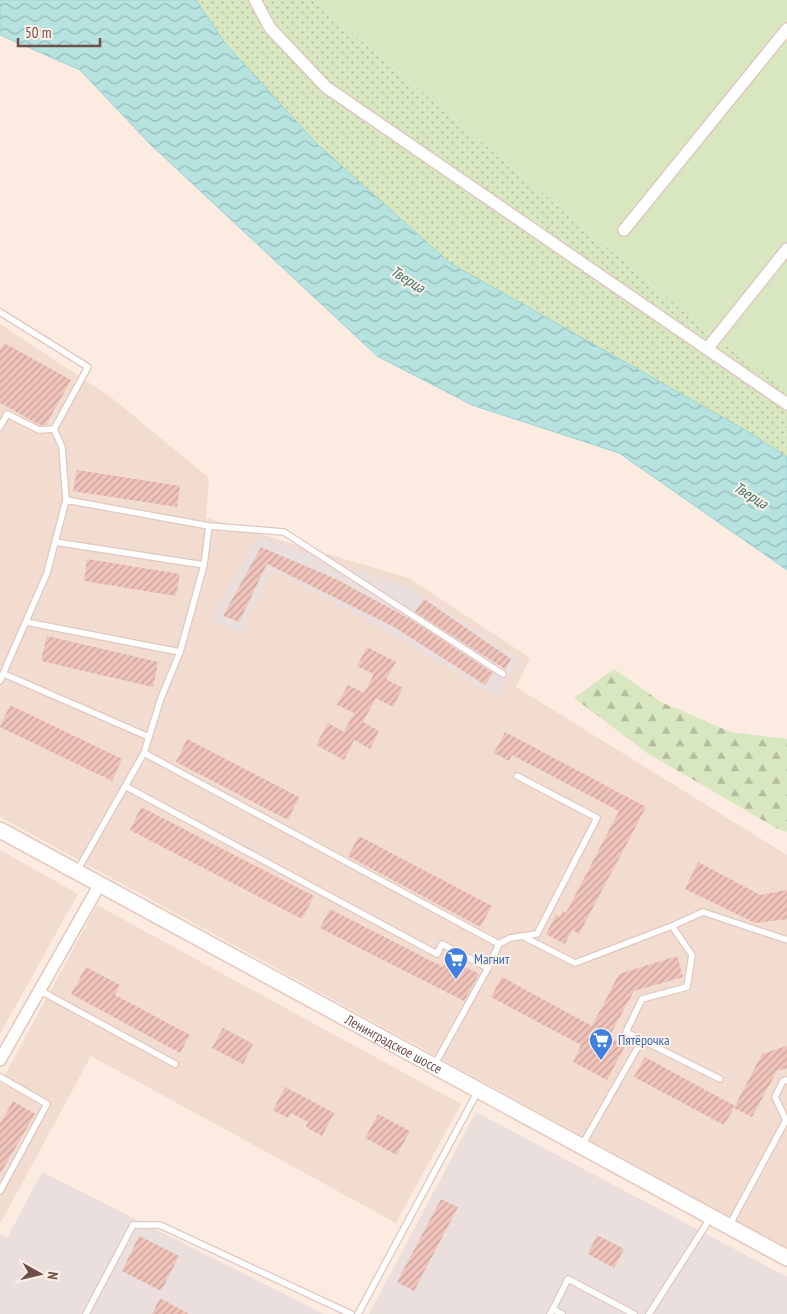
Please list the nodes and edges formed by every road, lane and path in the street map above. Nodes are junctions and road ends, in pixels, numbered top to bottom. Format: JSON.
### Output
{"nodes":[{"id":1,"x":255,"y":0,"type":"edge"},
{"id":2,"x":787,"y":30,"type":"edge"},
{"id":3,"x":624,"y":230,"type":"dead end"},
{"id":4,"x":787,"y":249,"type":"edge"},
{"id":5,"x":0,"y":312,"type":"edge"},
{"id":6,"x":707,"y":349,"type":"junction"},
{"id":7,"x":787,"y":404,"type":"edge"},
{"id":8,"x":0,"y":427,"type":"edge"},
{"id":9,"x":54,"y":429,"type":"junction"},
{"id":10,"x":66,"y":500,"type":"junction"},
{"id":11,"x":209,"y":526,"type":"junction"},
{"id":12,"x":56,"y":542,"type":"junction"},
{"id":13,"x":204,"y":565,"type":"junction"},
{"id":14,"x":26,"y":622,"type":"junction"},
{"id":15,"x":180,"y":652,"type":"junction"},
{"id":16,"x":4,"y":674,"type":"junction"},
{"id":17,"x":503,"y":674,"type":"dead end"},
{"id":18,"x":0,"y":681,"type":"edge"},
{"id":19,"x":149,"y":737,"type":"junction"},
{"id":20,"x":144,"y":753,"type":"junction"},
{"id":21,"x":517,"y":776,"type":"dead end"},
{"id":22,"x":126,"y":786,"type":"junction"},
{"id":23,"x":0,"y":830,"type":"edge"},
{"id":24,"x":77,"y":872,"type":"junction"},
{"id":25,"x":100,"y":884,"type":"junction"},
{"id":26,"x":672,"y":926,"type":"junction"},
{"id":27,"x":524,"y":937,"type":"junction"},
{"id":28,"x":787,"y":940,"type":"edge"},
{"id":29,"x":499,"y":944,"type":"junction"},
{"id":30,"x":488,"y":968,"type":"junction"},
{"id":31,"x":39,"y":990,"type":"junction"},
{"id":32,"x":642,"y":1040,"type":"junction"},
{"id":33,"x":0,"y":1060,"type":"edge"},
{"id":34,"x":174,"y":1064,"type":"dead end"},
{"id":35,"x":434,"y":1066,"type":"junction"},
{"id":36,"x":0,"y":1077,"type":"edge"},
{"id":37,"x":720,"y":1079,"type":"dead end"},
{"id":38,"x":787,"y":1080,"type":"edge"},
{"id":39,"x":479,"y":1090,"type":"junction"},
{"id":40,"x":582,"y":1146,"type":"junction"},
{"id":41,"x":0,"y":1191,"type":"edge"},
{"id":42,"x":711,"y":1217,"type":"junction"},
{"id":43,"x":729,"y":1226,"type":"junction"},
{"id":44,"x":787,"y":1258,"type":"edge"},
{"id":45,"x":552,"y":1311,"type":"edge"},
{"id":46,"x":86,"y":1314,"type":"edge"},
{"id":47,"x":351,"y":1314,"type":"edge"},
{"id":48,"x":358,"y":1314,"type":"edge"},
{"id":49,"x":562,"y":1314,"type":"edge"},
{"id":50,"x":634,"y":1314,"type":"edge"},
{"id":51,"x":649,"y":1314,"type":"edge"}],
"edges":[{"from":1,"to":6,"type":"street"},
{"from":2,"to":3,"type":"street"},
{"from":4,"to":6,"type":"street"},
{"from":5,"to":9,"type":"lane"},
{"from":6,"to":7,"type":"street"},
{"from":8,"to":9,"type":"lane"},
{"from":9,"to":10,"type":"lane"},
{"from":10,"to":11,"type":"lane"},
{"from":10,"to":12,"type":"lane"},
{"from":11,"to":13,"type":"lane"},
{"from":11,"to":17,"type":"lane"},
{"from":12,"to":13,"type":"lane"},
{"from":12,"to":14,"type":"lane"},
{"from":13,"to":15,"type":"lane"},
{"from":14,"to":15,"type":"lane"},
{"from":14,"to":16,"type":"lane"},
{"from":15,"to":19,"type":"lane"},
{"from":16,"to":18,"type":"lane"},
{"from":16,"to":19,"type":"lane"},
{"from":19,"to":20,"type":"lane"},
{"from":20,"to":22,"type":"lane"},
{"from":20,"to":29,"type":"lane"},
{"from":21,"to":27,"type":"lane"},
{"from":22,"to":24,"type":"lane"},
{"from":22,"to":30,"type":"lane"},
{"from":23,"to":24,"type":"main road","name":"Ленинградское шоссе"},
{"from":24,"to":25,"type":"main road","name":"Ленинградское шоссе"},
{"from":25,"to":31,"type":"street"},
{"from":25,"to":35,"type":"main road","name":"Ленинградское шоссе"},
{"from":26,"to":27,"type":"lane"},
{"from":26,"to":28,"type":"lane"},
{"from":26,"to":32,"type":"lane"},
{"from":27,"to":29,"type":"lane"},
{"from":29,"to":30,"type":"lane"},
{"from":30,"to":35,"type":"lane"},
{"from":31,"to":33,"type":"street"},
{"from":31,"to":34,"type":"lane"},
{"from":32,"to":37,"type":"lane"},
{"from":32,"to":40,"type":"lane"},
{"from":35,"to":39,"type":"main road","name":"Ленинградское шоссе"},
{"from":36,"to":41,"type":"lane"},
{"from":38,"to":43,"type":"lane"},
{"from":39,"to":40,"type":"main road","name":"Ленинградское шоссе"},
{"from":39,"to":48,"type":"lane"},
{"from":40,"to":42,"type":"main road","name":"Ленинградское шоссе"},
{"from":42,"to":43,"type":"main road","name":"Ленинградское шоссе"},
{"from":42,"to":51,"type":"lane"},
{"from":43,"to":44,"type":"main road","name":"Ленинградское шоссе"},
{"from":45,"to":49,"type":"lane"},
{"from":45,"to":50,"type":"lane"},
{"from":46,"to":47,"type":"lane"}]}
